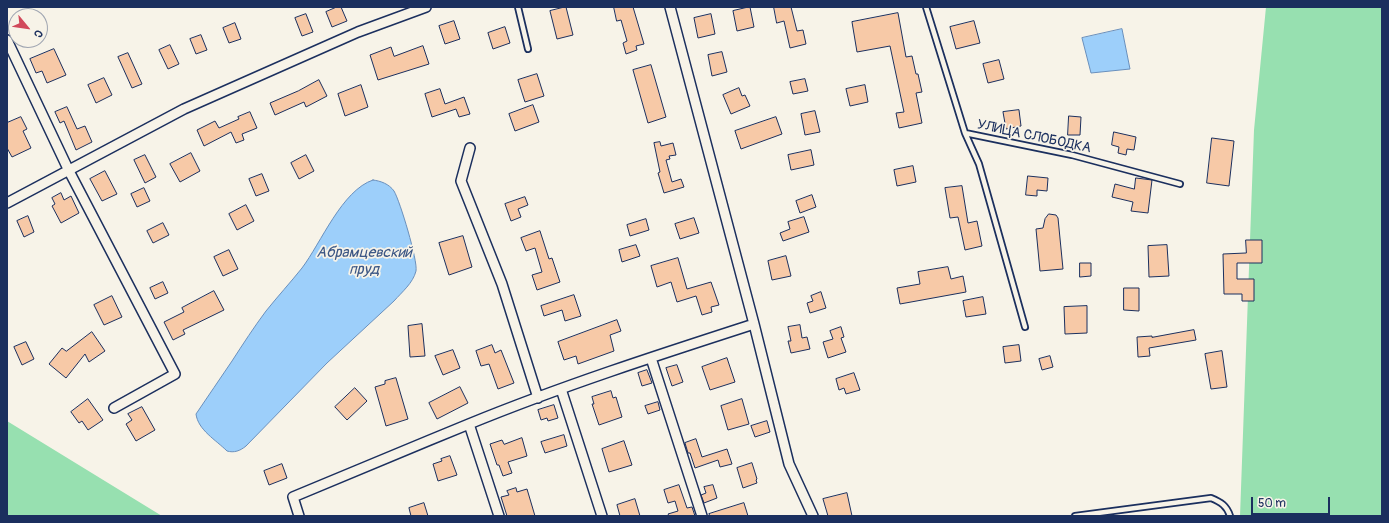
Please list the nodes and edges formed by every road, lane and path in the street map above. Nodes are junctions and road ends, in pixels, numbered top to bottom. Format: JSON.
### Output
{"nodes":[{"id":1,"x":426,"y":7,"type":"edge"},
{"id":2,"x":518,"y":7,"type":"edge"},
{"id":3,"x":670,"y":7,"type":"edge"},
{"id":4,"x":926,"y":7,"type":"edge"},
{"id":5,"x":7,"y":40,"type":"edge"},
{"id":6,"x":528,"y":49,"type":"dead end"},
{"id":7,"x":965,"y":133,"type":"junction"},
{"id":8,"x":470,"y":148,"type":"dead end"},
{"id":9,"x":68,"y":171,"type":"junction"},
{"id":10,"x":1180,"y":184,"type":"dead end"},
{"id":11,"x":7,"y":203,"type":"edge"},
{"id":12,"x":754,"y":324,"type":"junction"},
{"id":13,"x":1026,"y":327,"type":"dead end"},
{"id":14,"x":651,"y":358,"type":"junction"},
{"id":15,"x":561,"y":390,"type":"junction"},
{"id":16,"x":538,"y":398,"type":"junction"},
{"id":17,"x":114,"y":408,"type":"dead end"},
{"id":18,"x":469,"y":424,"type":"junction"},
{"id":19,"x":299,"y":516,"type":"edge"},
{"id":20,"x":499,"y":516,"type":"edge"},
{"id":21,"x":602,"y":516,"type":"edge"},
{"id":22,"x":702,"y":516,"type":"edge"},
{"id":23,"x":813,"y":516,"type":"edge"},
{"id":24,"x":1075,"y":516,"type":"edge"},
{"id":25,"x":1230,"y":516,"type":"edge"}],
"edges":[{"from":1,"to":9,"type":"street"},
{"from":2,"to":6,"type":"lane"},
{"from":3,"to":12,"type":"street"},
{"from":4,"to":7,"type":"lane","name":"УЛИЦА СЛОБОДКА"},
{"from":5,"to":9,"type":"street"},
{"from":7,"to":10,"type":"lane","name":"УЛИЦА СЛОБОДКА"},
{"from":7,"to":13,"type":"lane"},
{"from":8,"to":16,"type":"street"},
{"from":9,"to":11,"type":"street"},
{"from":9,"to":17,"type":"street"},
{"from":12,"to":14,"type":"street"},
{"from":12,"to":23,"type":"street"},
{"from":14,"to":15,"type":"street"},
{"from":14,"to":22,"type":"street"},
{"from":15,"to":16,"type":"street"},
{"from":15,"to":21,"type":"street"},
{"from":16,"to":18,"type":"street"},
{"from":18,"to":19,"type":"street"},
{"from":18,"to":20,"type":"street"},
{"from":24,"to":25,"type":"lane"}]}
